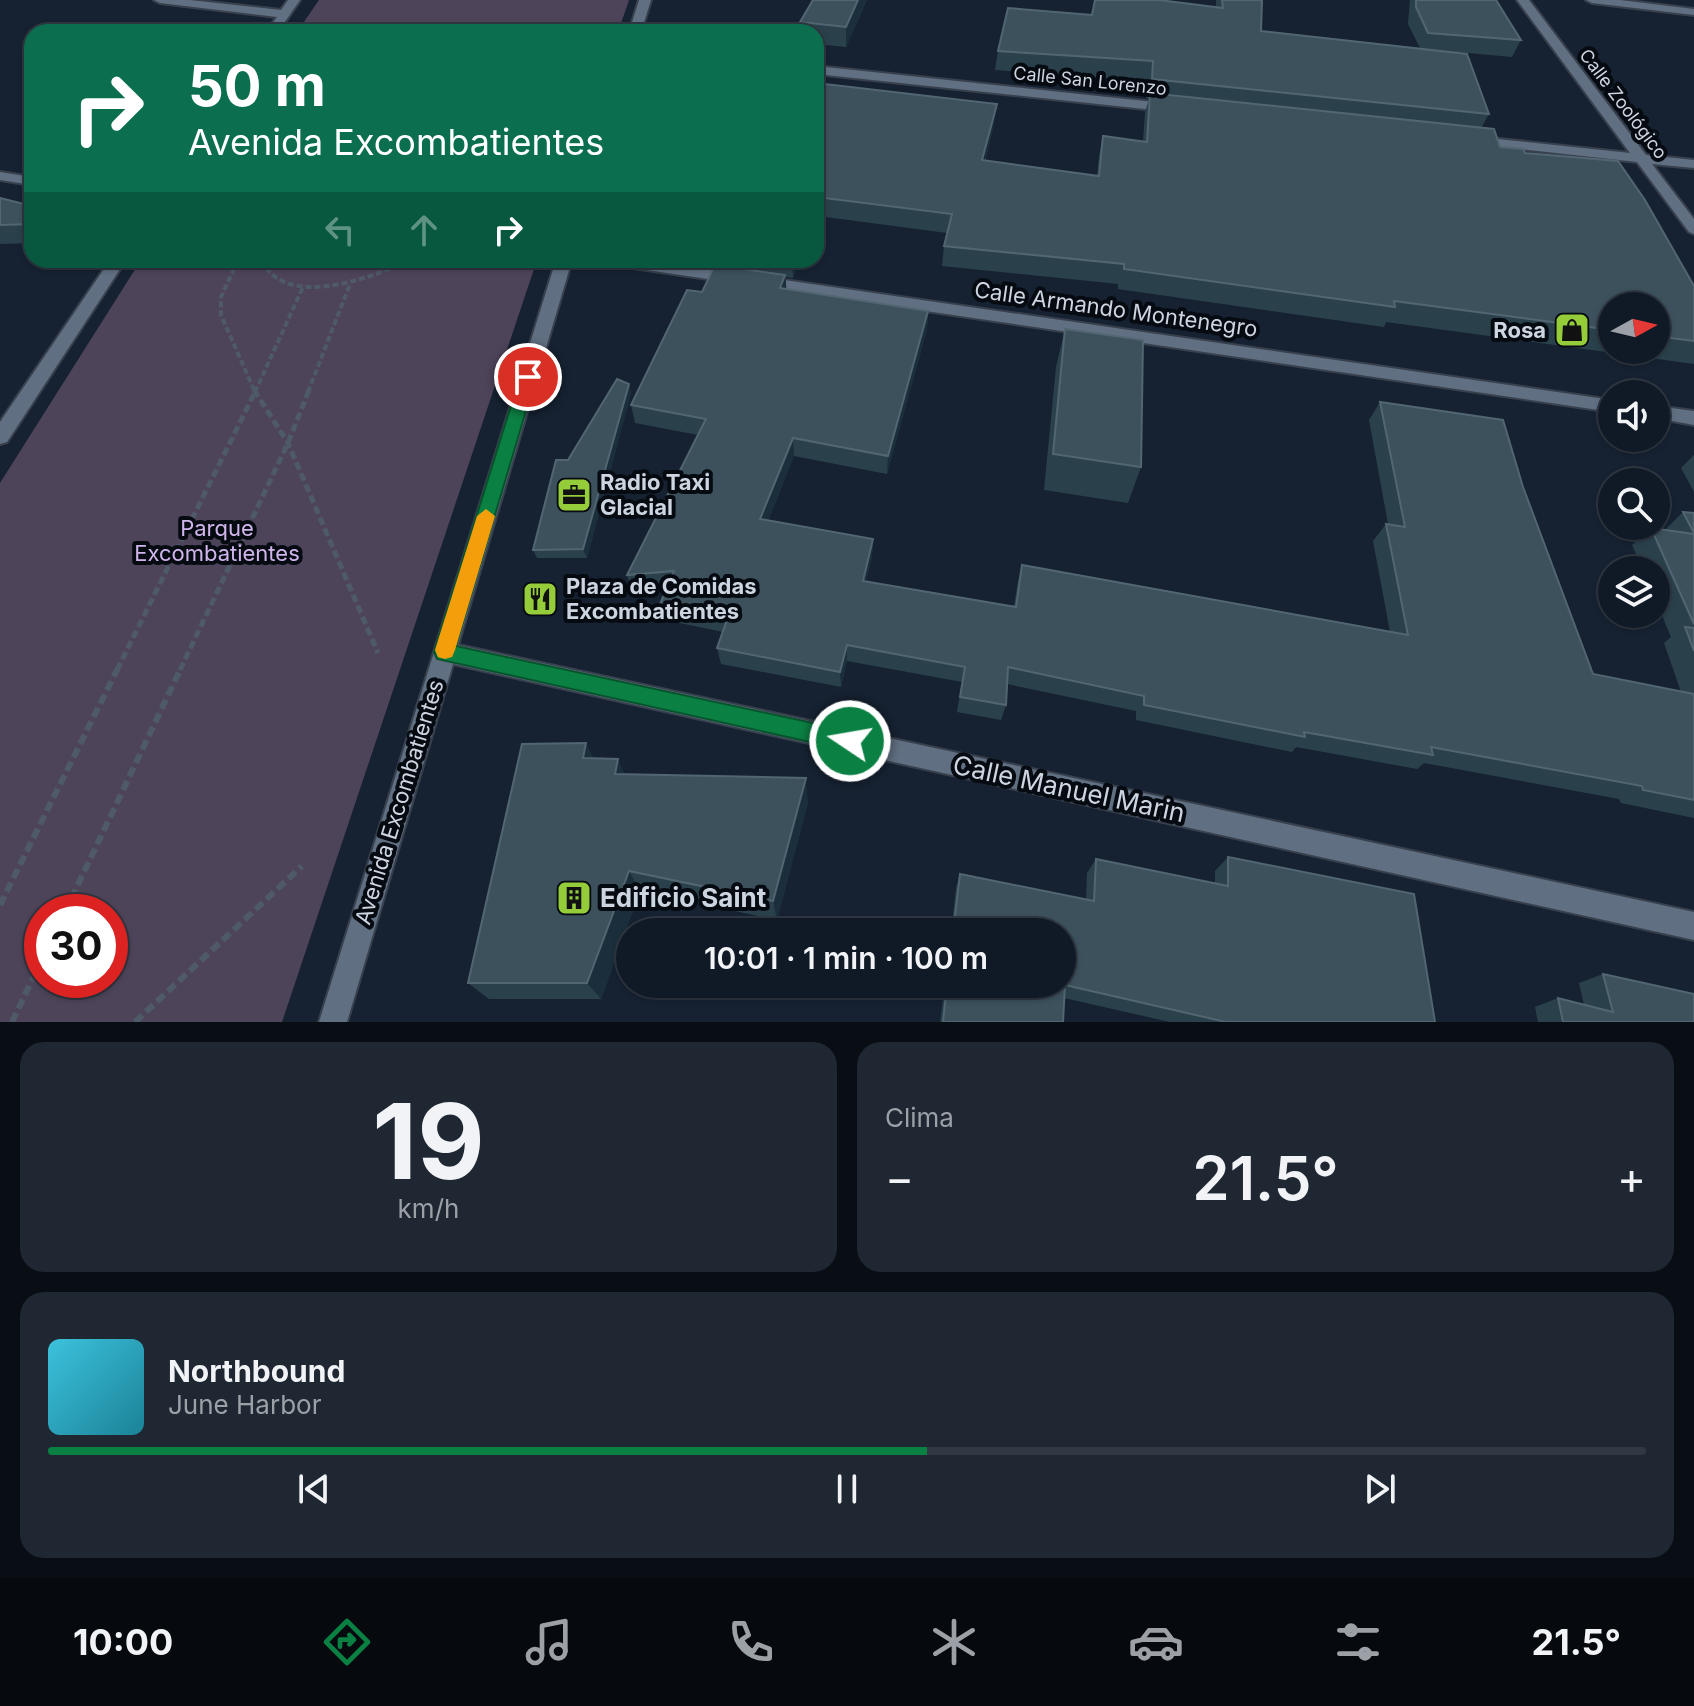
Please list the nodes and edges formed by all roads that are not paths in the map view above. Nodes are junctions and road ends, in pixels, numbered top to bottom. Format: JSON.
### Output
{"nodes":[{"id":1,"x":160,"y":0,"type":"edge"},
{"id":2,"x":294,"y":0,"type":"edge"},
{"id":3,"x":645,"y":0,"type":"edge"},
{"id":4,"x":1523,"y":0,"type":"edge"},
{"id":5,"x":1592,"y":0,"type":"edge"},
{"id":6,"x":1694,"y":12,"type":"edge"},
{"id":7,"x":284,"y":14,"type":"junction"},
{"id":8,"x":277,"y":24,"type":"edge"},
{"id":9,"x":638,"y":24,"type":"edge"},
{"id":10,"x":824,"y":71,"type":"edge"},
{"id":11,"x":1181,"y":109,"type":"edge"},
{"id":12,"x":1451,"y":138,"type":"edge"},
{"id":13,"x":1641,"y":159,"type":"junction"},
{"id":14,"x":1694,"y":164,"type":"edge"},
{"id":15,"x":0,"y":176,"type":"edge"},
{"id":16,"x":24,"y":180,"type":"edge"},
{"id":17,"x":1694,"y":229,"type":"edge"},
{"id":18,"x":113,"y":268,"type":"edge"},
{"id":19,"x":562,"y":268,"type":"edge"},
{"id":20,"x":668,"y":268,"type":"edge"},
{"id":21,"x":1598,"y":404,"type":"edge"},
{"id":22,"x":1670,"y":414,"type":"edge"},
{"id":23,"x":1694,"y":418,"type":"edge"},
{"id":24,"x":0,"y":437,"type":"edge"},
{"id":25,"x":444,"y":652,"type":"junction"},
{"id":26,"x":1694,"y":926,"type":"edge"},
{"id":27,"x":333,"y":1022,"type":"edge"}],
"edges":[{"from":1,"to":7,"type":"street"},
{"from":2,"to":7,"type":"street"},
{"from":3,"to":9,"type":"street"},
{"from":4,"to":13,"type":"street","name":"Calle Zoológico"},
{"from":5,"to":6,"type":"street"},
{"from":7,"to":8,"type":"street"},
{"from":10,"to":11,"type":"street","name":"Calle San Lorenzo"},
{"from":12,"to":13,"type":"street"},
{"from":13,"to":14,"type":"street"},
{"from":13,"to":17,"type":"street","name":"Calle Zoológico"},
{"from":15,"to":16,"type":"street"},
{"from":18,"to":24,"type":"street"},
{"from":19,"to":25,"type":"street","name":"Avenida Excombatientes"},
{"from":20,"to":21,"type":"street","name":"Calle Armando Montenegro"},
{"from":22,"to":23,"type":"street"},
{"from":25,"to":26,"type":"street","name":"Calle Manuel Marin"},
{"from":25,"to":27,"type":"street","name":"Avenida Excombatientes"}]}
